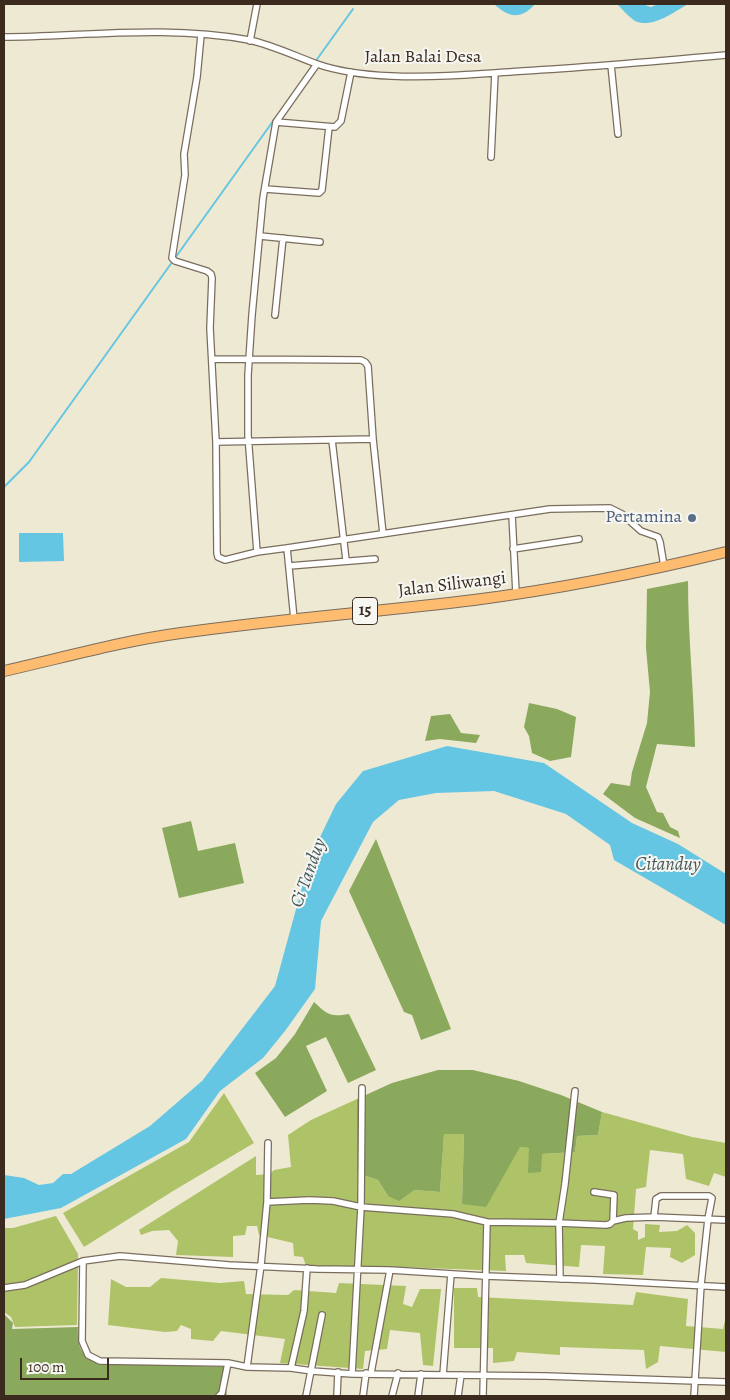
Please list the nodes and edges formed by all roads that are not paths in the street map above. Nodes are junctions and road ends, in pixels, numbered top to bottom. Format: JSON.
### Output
{"nodes":[{"id":1,"x":257,"y":4,"type":"edge"},
{"id":2,"x":201,"y":34,"type":"junction"},
{"id":3,"x":4,"y":37,"type":"edge"},
{"id":4,"x":250,"y":40,"type":"junction"},
{"id":5,"x":726,"y":55,"type":"edge"},
{"id":6,"x":316,"y":63,"type":"junction"},
{"id":7,"x":610,"y":65,"type":"junction"},
{"id":8,"x":351,"y":72,"type":"junction"},
{"id":9,"x":495,"y":73,"type":"junction"},
{"id":10,"x":276,"y":122,"type":"junction"},
{"id":11,"x":329,"y":127,"type":"junction"},
{"id":12,"x":618,"y":134,"type":"dead end"},
{"id":13,"x":491,"y":157,"type":"dead end"},
{"id":14,"x":265,"y":189,"type":"junction"},
{"id":15,"x":260,"y":236,"type":"junction"},
{"id":16,"x":283,"y":238,"type":"junction"},
{"id":17,"x":320,"y":242,"type":"dead end"},
{"id":18,"x":275,"y":315,"type":"dead end"},
{"id":19,"x":213,"y":359,"type":"junction"},
{"id":20,"x":249,"y":359,"type":"junction"},
{"id":21,"x":373,"y":439,"type":"junction"},
{"id":22,"x":249,"y":440,"type":"junction"},
{"id":23,"x":332,"y":440,"type":"junction"},
{"id":24,"x":216,"y":442,"type":"junction"},
{"id":25,"x":512,"y":515,"type":"junction"},
{"id":26,"x":383,"y":534,"type":"junction"},
{"id":27,"x":343,"y":539,"type":"junction"},
{"id":28,"x":579,"y":539,"type":"dead end"},
{"id":29,"x":288,"y":548,"type":"junction"},
{"id":30,"x":514,"y":550,"type":"junction"},
{"id":31,"x":257,"y":552,"type":"junction"},
{"id":32,"x":726,"y":552,"type":"edge"},
{"id":33,"x":375,"y":559,"type":"dead end"},
{"id":34,"x":346,"y":560,"type":"junction"},
{"id":35,"x":289,"y":566,"type":"junction"},
{"id":36,"x":664,"y":566,"type":"junction"},
{"id":37,"x":516,"y":594,"type":"junction"},
{"id":38,"x":294,"y":619,"type":"junction"},
{"id":39,"x":4,"y":671,"type":"edge"},
{"id":40,"x":362,"y":1088,"type":"dead end"},
{"id":41,"x":575,"y":1091,"type":"dead end"},
{"id":42,"x":268,"y":1143,"type":"dead end"},
{"id":43,"x":594,"y":1192,"type":"dead end"},
{"id":44,"x":266,"y":1202,"type":"junction"},
{"id":45,"x":361,"y":1207,"type":"junction"},
{"id":46,"x":654,"y":1217,"type":"junction"},
{"id":47,"x":708,"y":1219,"type":"junction"},
{"id":48,"x":726,"y":1220,"type":"edge"},
{"id":49,"x":613,"y":1221,"type":"junction"},
{"id":50,"x":487,"y":1222,"type":"junction"},
{"id":51,"x":559,"y":1223,"type":"junction"},
{"id":52,"x":83,"y":1261,"type":"junction"},
{"id":53,"x":260,"y":1265,"type":"junction"},
{"id":54,"x":307,"y":1268,"type":"junction"},
{"id":55,"x":357,"y":1269,"type":"junction"},
{"id":56,"x":390,"y":1270,"type":"junction"},
{"id":57,"x":451,"y":1274,"type":"junction"},
{"id":58,"x":486,"y":1276,"type":"junction"},
{"id":59,"x":560,"y":1279,"type":"junction"},
{"id":60,"x":701,"y":1284,"type":"junction"},
{"id":61,"x":726,"y":1287,"type":"edge"},
{"id":62,"x":4,"y":1288,"type":"edge"},
{"id":63,"x":322,"y":1315,"type":"dead end"},
{"id":64,"x":228,"y":1364,"type":"junction"},
{"id":65,"x":247,"y":1367,"type":"junction"},
{"id":66,"x":291,"y":1368,"type":"junction"},
{"id":67,"x":312,"y":1371,"type":"junction"},
{"id":68,"x":338,"y":1372,"type":"junction"},
{"id":69,"x":398,"y":1373,"type":"junction"},
{"id":70,"x":352,"y":1374,"type":"junction"},
{"id":71,"x":369,"y":1374,"type":"junction"},
{"id":72,"x":421,"y":1374,"type":"junction"},
{"id":73,"x":443,"y":1375,"type":"junction"},
{"id":74,"x":461,"y":1375,"type":"junction"},
{"id":75,"x":484,"y":1375,"type":"junction"},
{"id":76,"x":694,"y":1381,"type":"junction"},
{"id":77,"x":726,"y":1382,"type":"edge"},
{"id":78,"x":220,"y":1396,"type":"edge"},
{"id":79,"x":306,"y":1396,"type":"edge"},
{"id":80,"x":337,"y":1396,"type":"edge"},
{"id":81,"x":362,"y":1396,"type":"edge"},
{"id":82,"x":392,"y":1396,"type":"edge"},
{"id":83,"x":418,"y":1396,"type":"edge"},
{"id":84,"x":458,"y":1396,"type":"edge"},
{"id":85,"x":483,"y":1396,"type":"edge"},
{"id":86,"x":694,"y":1396,"type":"edge"}],
"edges":[{"from":1,"to":4,"type":"street"},
{"from":2,"to":3,"type":"street","name":"Jalan Balai Desa"},
{"from":2,"to":4,"type":"street","name":"Jalan Balai Desa"},
{"from":2,"to":19,"type":"street"},
{"from":4,"to":6,"type":"street","name":"Jalan Balai Desa"},
{"from":5,"to":7,"type":"street","name":"Jalan Balai Desa"},
{"from":6,"to":8,"type":"street","name":"Jalan Balai Desa"},
{"from":6,"to":10,"type":"street"},
{"from":7,"to":9,"type":"street","name":"Jalan Balai Desa"},
{"from":7,"to":12,"type":"street"},
{"from":8,"to":9,"type":"street","name":"Jalan Balai Desa"},
{"from":8,"to":11,"type":"street"},
{"from":9,"to":13,"type":"street"},
{"from":10,"to":11,"type":"street"},
{"from":10,"to":14,"type":"street"},
{"from":11,"to":14,"type":"street"},
{"from":14,"to":15,"type":"street"},
{"from":15,"to":16,"type":"street"},
{"from":15,"to":20,"type":"street"},
{"from":16,"to":17,"type":"street"},
{"from":16,"to":18,"type":"street"},
{"from":19,"to":20,"type":"street"},
{"from":19,"to":24,"type":"street"},
{"from":20,"to":21,"type":"street"},
{"from":20,"to":22,"type":"street"},
{"from":21,"to":23,"type":"street"},
{"from":21,"to":26,"type":"street"},
{"from":22,"to":23,"type":"street"},
{"from":22,"to":24,"type":"street"},
{"from":22,"to":31,"type":"street"},
{"from":23,"to":27,"type":"street"},
{"from":24,"to":31,"type":"street"},
{"from":25,"to":26,"type":"street"},
{"from":25,"to":30,"type":"street"},
{"from":25,"to":36,"type":"street"},
{"from":26,"to":27,"type":"street"},
{"from":27,"to":29,"type":"street"},
{"from":27,"to":34,"type":"street"},
{"from":28,"to":30,"type":"street"},
{"from":29,"to":31,"type":"street"},
{"from":29,"to":35,"type":"street"},
{"from":30,"to":37,"type":"street"},
{"from":32,"to":36,"type":"highway","name":"Jalan Siliwangi","number":"15"},
{"from":33,"to":34,"type":"street"},
{"from":34,"to":35,"type":"street"},
{"from":35,"to":38,"type":"street"},
{"from":36,"to":37,"type":"highway","name":"Jalan Siliwangi","number":"15"},
{"from":37,"to":38,"type":"highway","name":"Jalan Siliwangi","number":"15"},
{"from":38,"to":39,"type":"highway","name":"Jalan Siliwangi","number":"15"},
{"from":40,"to":45,"type":"street"},
{"from":41,"to":51,"type":"street"},
{"from":42,"to":44,"type":"street"},
{"from":43,"to":49,"type":"street"},
{"from":44,"to":45,"type":"street"},
{"from":44,"to":53,"type":"street"},
{"from":45,"to":50,"type":"street"},
{"from":45,"to":55,"type":"street"},
{"from":46,"to":47,"type":"street"},
{"from":46,"to":47,"type":"street"},
{"from":46,"to":49,"type":"street"},
{"from":47,"to":48,"type":"street"},
{"from":47,"to":60,"type":"street"},
{"from":49,"to":51,"type":"street"},
{"from":50,"to":51,"type":"street"},
{"from":50,"to":58,"type":"street"},
{"from":51,"to":59,"type":"street"},
{"from":52,"to":53,"type":"street"},
{"from":52,"to":62,"type":"street"},
{"from":52,"to":64,"type":"street"},
{"from":53,"to":54,"type":"street"},
{"from":53,"to":65,"type":"street"},
{"from":54,"to":55,"type":"street"},
{"from":54,"to":66,"type":"street"},
{"from":55,"to":56,"type":"street"},
{"from":55,"to":70,"type":"street"},
{"from":56,"to":57,"type":"street"},
{"from":56,"to":71,"type":"street"},
{"from":57,"to":58,"type":"street"},
{"from":57,"to":73,"type":"street"},
{"from":58,"to":59,"type":"street"},
{"from":58,"to":75,"type":"street"},
{"from":59,"to":60,"type":"street"},
{"from":60,"to":61,"type":"street"},
{"from":60,"to":76,"type":"street"},
{"from":63,"to":67,"type":"street"},
{"from":64,"to":65,"type":"street"},
{"from":64,"to":78,"type":"street"},
{"from":65,"to":66,"type":"street"},
{"from":66,"to":67,"type":"street"},
{"from":67,"to":68,"type":"street"},
{"from":67,"to":79,"type":"street"},
{"from":68,"to":70,"type":"street"},
{"from":68,"to":80,"type":"street"},
{"from":69,"to":71,"type":"street"},
{"from":69,"to":72,"type":"street"},
{"from":69,"to":82,"type":"street"},
{"from":70,"to":71,"type":"street"},
{"from":71,"to":81,"type":"street"},
{"from":72,"to":73,"type":"street"},
{"from":72,"to":83,"type":"street"},
{"from":73,"to":74,"type":"street"},
{"from":74,"to":75,"type":"street"},
{"from":74,"to":84,"type":"street"},
{"from":75,"to":76,"type":"street"},
{"from":75,"to":85,"type":"street"},
{"from":76,"to":77,"type":"street"},
{"from":76,"to":86,"type":"street"}]}
